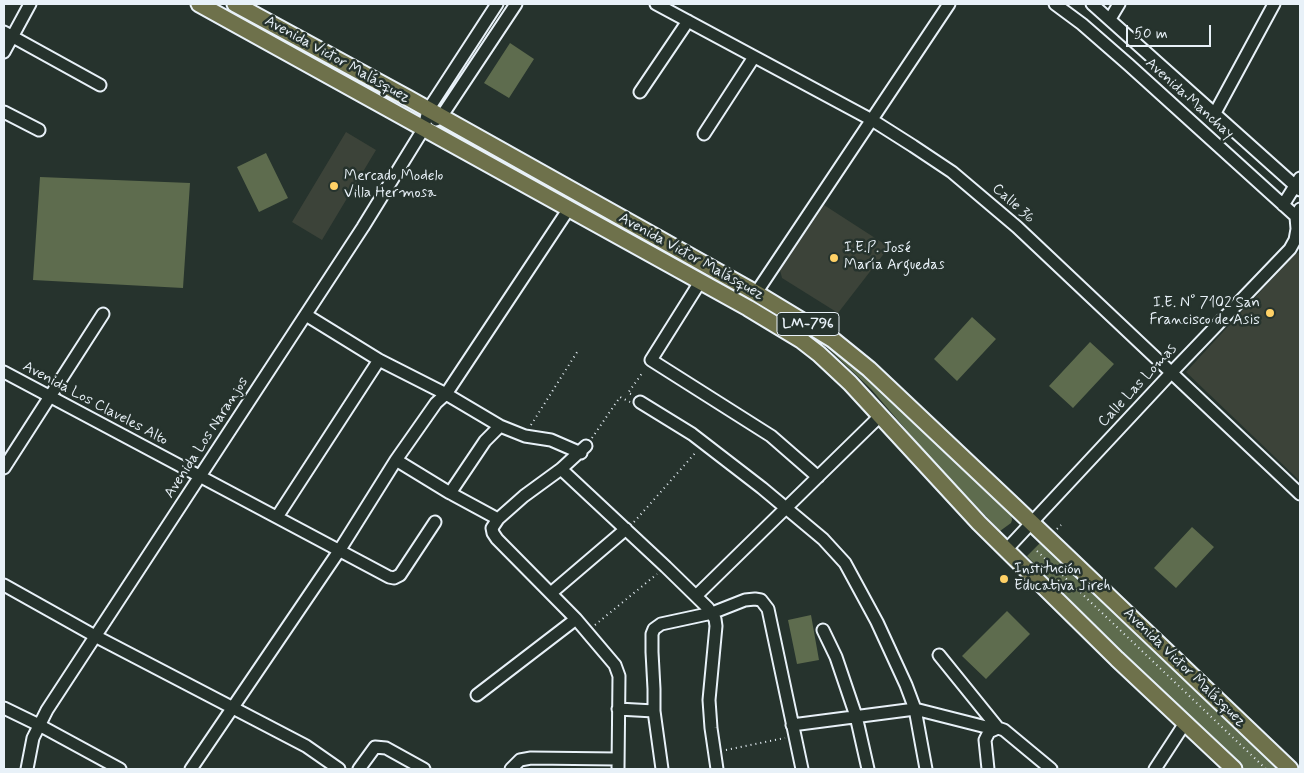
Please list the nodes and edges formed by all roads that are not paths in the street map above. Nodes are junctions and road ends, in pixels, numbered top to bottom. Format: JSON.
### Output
{"nodes":[{"id":1,"x":30,"y":4,"type":"edge"},
{"id":2,"x":199,"y":4,"type":"edge"},
{"id":3,"x":235,"y":4,"type":"edge"},
{"id":4,"x":497,"y":4,"type":"edge"},
{"id":5,"x":516,"y":4,"type":"edge"},
{"id":6,"x":656,"y":4,"type":"edge"},
{"id":7,"x":949,"y":4,"type":"edge"},
{"id":8,"x":1055,"y":4,"type":"edge"},
{"id":9,"x":1092,"y":4,"type":"edge"},
{"id":10,"x":1119,"y":4,"type":"edge"},
{"id":11,"x":1274,"y":4,"type":"edge"},
{"id":12,"x":1110,"y":19,"type":"junction"},
{"id":13,"x":688,"y":21,"type":"junction"},
{"id":14,"x":8,"y":34,"type":"edge"},
{"id":15,"x":4,"y":52,"type":"edge"},
{"id":16,"x":754,"y":57,"type":"junction"},
{"id":17,"x":100,"y":85,"type":"dead end"},
{"id":18,"x":640,"y":92,"type":"dead end"},
{"id":19,"x":4,"y":112,"type":"edge"},
{"id":20,"x":1216,"y":113,"type":"junction"},
{"id":21,"x":435,"y":114,"type":"junction"},
{"id":22,"x":872,"y":120,"type":"junction"},
{"id":23,"x":424,"y":128,"type":"junction"},
{"id":24,"x":39,"y":130,"type":"dead end"},
{"id":25,"x":704,"y":134,"type":"dead end"},
{"id":26,"x":1299,"y":184,"type":"edge"},
{"id":27,"x":1283,"y":205,"type":"junction"},
{"id":28,"x":568,"y":210,"type":"junction"},
{"id":29,"x":1299,"y":215,"type":"edge"},
{"id":30,"x":700,"y":282,"type":"junction"},
{"id":31,"x":756,"y":293,"type":"junction"},
{"id":32,"x":103,"y":314,"type":"dead end"},
{"id":33,"x":306,"y":315,"type":"junction"},
{"id":34,"x":379,"y":360,"type":"junction"},
{"id":35,"x":4,"y":372,"type":"edge"},
{"id":36,"x":1172,"y":372,"type":"junction"},
{"id":37,"x":446,"y":394,"type":"junction"},
{"id":38,"x":49,"y":396,"type":"junction"},
{"id":39,"x":640,"y":402,"type":"dead end"},
{"id":40,"x":880,"y":416,"type":"junction"},
{"id":41,"x":500,"y":426,"type":"junction"},
{"id":42,"x":396,"y":460,"type":"junction"},
{"id":43,"x":4,"y":468,"type":"edge"},
{"id":44,"x":561,"y":469,"type":"junction"},
{"id":45,"x":200,"y":476,"type":"junction"},
{"id":46,"x":818,"y":476,"type":"junction"},
{"id":47,"x":450,"y":493,"type":"junction"},
{"id":48,"x":1300,"y":494,"type":"edge"},
{"id":49,"x":787,"y":508,"type":"junction"},
{"id":50,"x":277,"y":517,"type":"junction"},
{"id":51,"x":498,"y":519,"type":"junction"},
{"id":52,"x":435,"y":522,"type":"dead end"},
{"id":53,"x":1031,"y":522,"type":"junction"},
{"id":54,"x":629,"y":526,"type":"junction"},
{"id":55,"x":1007,"y":549,"type":"junction"},
{"id":56,"x":339,"y":551,"type":"junction"},
{"id":57,"x":4,"y":585,"type":"edge"},
{"id":58,"x":551,"y":593,"type":"junction"},
{"id":59,"x":696,"y":596,"type":"junction"},
{"id":60,"x":712,"y":613,"type":"junction"},
{"id":61,"x":576,"y":619,"type":"junction"},
{"id":62,"x":823,"y":630,"type":"dead end"},
{"id":63,"x":95,"y":636,"type":"junction"},
{"id":64,"x":938,"y":654,"type":"dead end"},
{"id":65,"x":477,"y":695,"type":"dead end"},
{"id":66,"x":4,"y":708,"type":"edge"},
{"id":67,"x":232,"y":709,"type":"junction"},
{"id":68,"x":618,"y":709,"type":"junction"},
{"id":69,"x":915,"y":709,"type":"junction"},
{"id":70,"x":654,"y":711,"type":"junction"},
{"id":71,"x":856,"y":716,"type":"junction"},
{"id":72,"x":1185,"y":723,"type":"junction"},
{"id":73,"x":39,"y":725,"type":"junction"},
{"id":74,"x":996,"y":729,"type":"junction"},
{"id":75,"x":793,"y":731,"type":"junction"},
{"id":76,"x":618,"y":764,"type":"edge"},
{"id":77,"x":27,"y":769,"type":"edge"},
{"id":78,"x":120,"y":769,"type":"edge"},
{"id":79,"x":191,"y":769,"type":"edge"},
{"id":80,"x":339,"y":769,"type":"edge"},
{"id":81,"x":359,"y":769,"type":"edge"},
{"id":82,"x":424,"y":769,"type":"edge"},
{"id":83,"x":511,"y":769,"type":"edge"},
{"id":84,"x":662,"y":769,"type":"edge"},
{"id":85,"x":717,"y":769,"type":"edge"},
{"id":86,"x":802,"y":769,"type":"edge"},
{"id":87,"x":868,"y":769,"type":"edge"},
{"id":88,"x":926,"y":769,"type":"edge"},
{"id":89,"x":988,"y":769,"type":"edge"},
{"id":90,"x":1051,"y":769,"type":"edge"},
{"id":91,"x":1155,"y":769,"type":"edge"},
{"id":92,"x":1234,"y":769,"type":"edge"},
{"id":93,"x":1290,"y":769,"type":"edge"}],
"edges":[{"from":1,"to":14,"type":"street"},
{"from":2,"to":23,"type":"main road","name":"Avenida Victor Malásquez","number":"LM-796"},
{"from":3,"to":21,"type":"main road","name":"Avenida Victor Malásquez","number":"LM-796"},
{"from":4,"to":21,"type":"street","name":"Avenida Los Naranjos"},
{"from":5,"to":21,"type":"street","name":"Avenida Los Naranjos"},
{"from":6,"to":13,"type":"street","name":"Calle 36"},
{"from":7,"to":22,"type":"street"},
{"from":8,"to":27,"type":"street","name":"Avenida Manchay"},
{"from":9,"to":12,"type":"street","name":"Avenida Manchay"},
{"from":10,"to":12,"type":"street"},
{"from":11,"to":20,"type":"street"},
{"from":12,"to":20,"type":"street","name":"Avenida Manchay"},
{"from":13,"to":16,"type":"street","name":"Calle 36"},
{"from":13,"to":18,"type":"street"},
{"from":14,"to":15,"type":"street"},
{"from":14,"to":17,"type":"street"},
{"from":16,"to":22,"type":"street","name":"Calle 36"},
{"from":16,"to":25,"type":"street"},
{"from":19,"to":24,"type":"street"},
{"from":20,"to":26,"type":"street","name":"Avenida Manchay"},
{"from":21,"to":23,"type":"street","name":"Avenida Los Naranjos"},
{"from":21,"to":31,"type":"main road","name":"Avenida Victor Malásquez","number":"LM-796"},
{"from":22,"to":31,"type":"street"},
{"from":22,"to":36,"type":"street","name":"Calle 36"},
{"from":23,"to":28,"type":"main road","name":"Avenida Victor Malásquez","number":"LM-796"},
{"from":23,"to":33,"type":"street","name":"Avenida Los Naranjos"},
{"from":26,"to":27,"type":"street"},
{"from":27,"to":29,"type":"street","name":"Avenida Manchay"},
{"from":28,"to":30,"type":"main road","name":"Avenida Victor Malásquez","number":"LM-796"},
{"from":28,"to":37,"type":"street"},
{"from":29,"to":36,"type":"street","name":"Calle Las Lomas"},
{"from":30,"to":40,"type":"main road","name":"Avenida Victor Malásquez","number":"LM-796"},
{"from":30,"to":46,"type":"street"},
{"from":31,"to":53,"type":"main road","name":"Avenida Victor Malásquez","number":"LM-796"},
{"from":32,"to":38,"type":"street"},
{"from":33,"to":34,"type":"street"},
{"from":33,"to":45,"type":"street","name":"Avenida Los Naranjos"},
{"from":34,"to":37,"type":"street"},
{"from":34,"to":50,"type":"street"},
{"from":35,"to":38,"type":"street","name":"Avenida Los Claveles Alto"},
{"from":36,"to":48,"type":"street","name":"Calle 36"},
{"from":36,"to":53,"type":"street","name":"Calle Las Lomas"},
{"from":37,"to":41,"type":"street"},
{"from":37,"to":42,"type":"street"},
{"from":38,"to":43,"type":"street"},
{"from":38,"to":45,"type":"street","name":"Avenida Los Claveles Alto"},
{"from":39,"to":49,"type":"street"},
{"from":40,"to":46,"type":"street"},
{"from":40,"to":55,"type":"main road","name":"Avenida Victor Malásquez","number":"LM-796"},
{"from":41,"to":44,"type":"street"},
{"from":41,"to":47,"type":"street"},
{"from":42,"to":47,"type":"street"},
{"from":42,"to":56,"type":"street"},
{"from":44,"to":51,"type":"street"},
{"from":44,"to":54,"type":"street"},
{"from":45,"to":50,"type":"street","name":"Avenida Los Claveles Alto"},
{"from":45,"to":63,"type":"street","name":"Avenida Los Naranjos"},
{"from":46,"to":49,"type":"street"},
{"from":47,"to":51,"type":"street"},
{"from":49,"to":59,"type":"street"},
{"from":49,"to":69,"type":"street"},
{"from":50,"to":56,"type":"street","name":"Avenida Los Claveles Alto"},
{"from":51,"to":58,"type":"street"},
{"from":52,"to":56,"type":"street","name":"Avenida Los Claveles Alto"},
{"from":53,"to":55,"type":"street","name":"Calle Las Lomas"},
{"from":53,"to":93,"type":"main road","name":"Avenida Victor Malásquez","number":"LM-796"},
{"from":54,"to":58,"type":"street"},
{"from":54,"to":59,"type":"street"},
{"from":55,"to":72,"type":"main road","name":"Avenida Victor Malásquez","number":"LM-796"},
{"from":56,"to":67,"type":"street"},
{"from":57,"to":63,"type":"street"},
{"from":58,"to":61,"type":"street"},
{"from":59,"to":60,"type":"street"},
{"from":60,"to":70,"type":"street"},
{"from":60,"to":75,"type":"street"},
{"from":60,"to":85,"type":"street"},
{"from":61,"to":65,"type":"street"},
{"from":61,"to":68,"type":"street"},
{"from":62,"to":71,"type":"street"},
{"from":63,"to":67,"type":"street"},
{"from":63,"to":73,"type":"street","name":"Avenida Los Naranjos"},
{"from":64,"to":74,"type":"street"},
{"from":66,"to":73,"type":"street"},
{"from":67,"to":79,"type":"street"},
{"from":67,"to":80,"type":"street"},
{"from":68,"to":70,"type":"street"},
{"from":68,"to":76,"type":"street"},
{"from":69,"to":71,"type":"street"},
{"from":69,"to":74,"type":"street"},
{"from":69,"to":88,"type":"street"},
{"from":70,"to":84,"type":"street"},
{"from":71,"to":75,"type":"street"},
{"from":71,"to":87,"type":"street"},
{"from":72,"to":91,"type":"street"},
{"from":72,"to":92,"type":"main road","name":"Avenida Victor Malásquez","number":"LM-796"},
{"from":73,"to":77,"type":"street","name":"Avenida Los Naranjos"},
{"from":73,"to":78,"type":"street"},
{"from":74,"to":89,"type":"street"},
{"from":74,"to":90,"type":"street"},
{"from":75,"to":86,"type":"street"},
{"from":76,"to":83,"type":"street"},
{"from":81,"to":82,"type":"street"}]}
